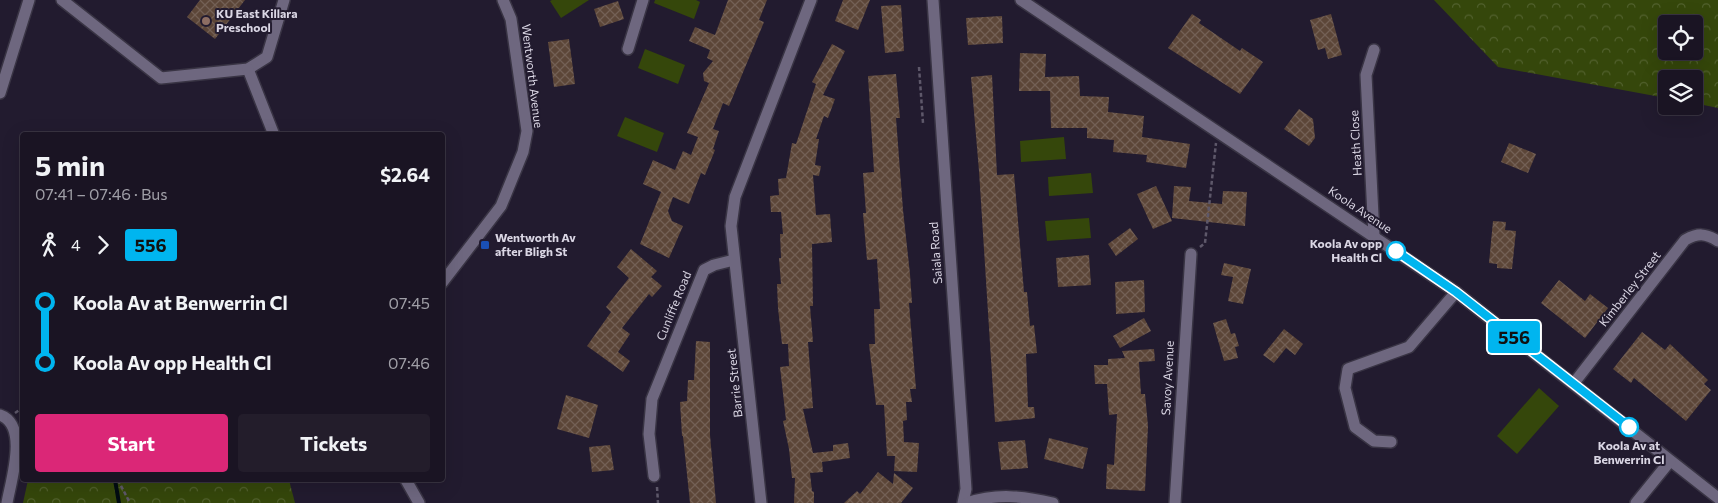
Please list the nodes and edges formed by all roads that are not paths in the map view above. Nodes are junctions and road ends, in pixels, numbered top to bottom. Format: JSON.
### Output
{"nodes":[{"id":1,"x":30,"y":0,"type":"edge"},
{"id":2,"x":62,"y":0,"type":"edge"},
{"id":3,"x":284,"y":0,"type":"edge"},
{"id":4,"x":503,"y":0,"type":"edge"},
{"id":5,"x":643,"y":0,"type":"edge"},
{"id":6,"x":811,"y":0,"type":"edge"},
{"id":7,"x":933,"y":0,"type":"edge"},
{"id":8,"x":1021,"y":0,"type":"edge"},
{"id":9,"x":628,"y":49,"type":"dead end"},
{"id":10,"x":1374,"y":50,"type":"dead end"},
{"id":11,"x":248,"y":68,"type":"junction"},
{"id":12,"x":0,"y":92,"type":"edge"},
{"id":13,"x":273,"y":132,"type":"edge"},
{"id":14,"x":1374,"y":236,"type":"junction"},
{"id":15,"x":1718,"y":241,"type":"edge"},
{"id":16,"x":1191,"y":254,"type":"road end"},
{"id":17,"x":734,"y":260,"type":"junction"},
{"id":18,"x":445,"y":279,"type":"edge"},
{"id":19,"x":1456,"y":292,"type":"junction"},
{"id":20,"x":1574,"y":383,"type":"junction"},
{"id":21,"x":0,"y":415,"type":"edge"},
{"id":22,"x":1391,"y":442,"type":"dead end"},
{"id":23,"x":1670,"y":461,"type":"junction"},
{"id":24,"x":654,"y":476,"type":"dead end"},
{"id":25,"x":407,"y":482,"type":"edge"},
{"id":26,"x":1718,"y":498,"type":"edge"},
{"id":27,"x":7,"y":503,"type":"edge"},
{"id":28,"x":419,"y":503,"type":"edge"},
{"id":29,"x":761,"y":503,"type":"edge"},
{"id":30,"x":965,"y":503,"type":"edge"},
{"id":31,"x":1053,"y":503,"type":"edge"},
{"id":32,"x":1175,"y":503,"type":"edge"},
{"id":33,"x":1636,"y":503,"type":"edge"}],
"edges":[{"from":1,"to":12,"type":"street"},
{"from":2,"to":11,"type":"street"},
{"from":3,"to":11,"type":"street"},
{"from":4,"to":18,"type":"street","name":"Wentworth Avenue"},
{"from":5,"to":9,"type":"street"},
{"from":6,"to":17,"type":"street"},
{"from":7,"to":30,"type":"street","name":"Saiala Road"},
{"from":8,"to":14,"type":"street","name":"Koola Avenue"},
{"from":10,"to":14,"type":"street","name":"Heath Close"},
{"from":11,"to":13,"type":"street"},
{"from":14,"to":19,"type":"street","name":"Koola Avenue"},
{"from":15,"to":20,"type":"street","name":"Kimberley Street"},
{"from":16,"to":32,"type":"street","name":"Savoy Avenue"},
{"from":17,"to":24,"type":"street","name":"Cunliffe Road"},
{"from":17,"to":29,"type":"street","name":"Barrie Street"},
{"from":19,"to":20,"type":"street","name":"Koola Avenue"},
{"from":19,"to":22,"type":"street"},
{"from":20,"to":23,"type":"street","name":"Koola Avenue"},
{"from":21,"to":27,"type":"street"},
{"from":23,"to":26,"type":"street","name":"Koola Avenue"},
{"from":23,"to":33,"type":"street"},
{"from":25,"to":28,"type":"street"},
{"from":30,"to":31,"type":"street"}]}
